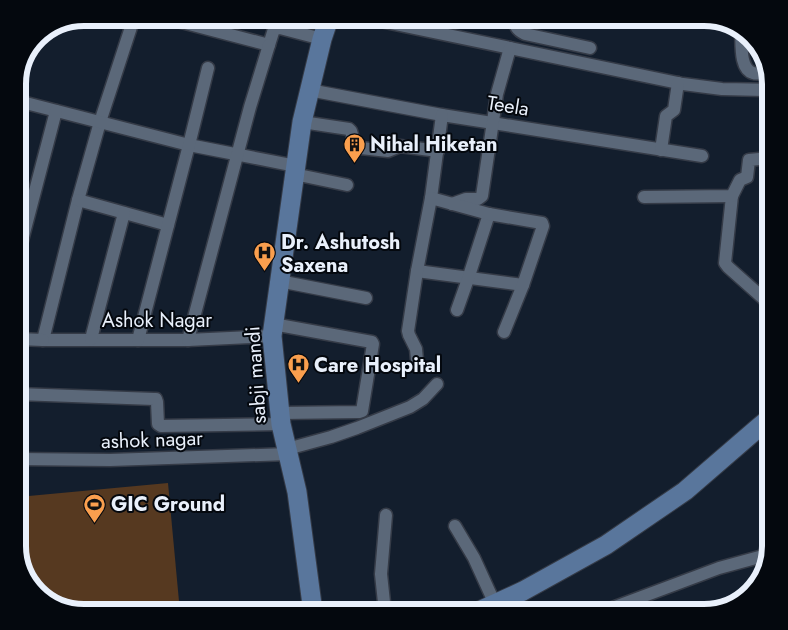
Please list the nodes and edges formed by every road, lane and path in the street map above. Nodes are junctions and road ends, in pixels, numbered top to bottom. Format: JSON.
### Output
{"nodes":[{"id":1,"x":131,"y":26,"type":"edge"},
{"id":2,"x":197,"y":26,"type":"edge"},
{"id":3,"x":326,"y":26,"type":"edge"},
{"id":4,"x":404,"y":26,"type":"edge"},
{"id":5,"x":516,"y":26,"type":"edge"},
{"id":6,"x":322,"y":39,"type":"junction"},
{"id":7,"x":741,"y":40,"type":"edge"},
{"id":8,"x":269,"y":45,"type":"junction"},
{"id":9,"x":510,"y":48,"type":"junction"},
{"id":10,"x":590,"y":48,"type":"dead end"},
{"id":11,"x":208,"y":68,"type":"dead end"},
{"id":12,"x":761,"y":72,"type":"edge"},
{"id":13,"x":678,"y":83,"type":"junction"},
{"id":14,"x":310,"y":90,"type":"junction"},
{"id":15,"x":762,"y":90,"type":"edge"},
{"id":16,"x":26,"y":103,"type":"edge"},
{"id":17,"x":56,"y":111,"type":"junction"},
{"id":18,"x":442,"y":115,"type":"junction"},
{"id":19,"x":100,"y":122,"type":"junction"},
{"id":20,"x":302,"y":122,"type":"junction"},
{"id":21,"x":493,"y":123,"type":"junction"},
{"id":22,"x":190,"y":145,"type":"junction"},
{"id":23,"x":661,"y":150,"type":"junction"},
{"id":24,"x":438,"y":151,"type":"junction"},
{"id":25,"x":237,"y":154,"type":"junction"},
{"id":26,"x":702,"y":156,"type":"dead end"},
{"id":27,"x":762,"y":159,"type":"edge"},
{"id":28,"x":295,"y":170,"type":"junction"},
{"id":29,"x":347,"y":185,"type":"dead end"},
{"id":30,"x":732,"y":196,"type":"junction"},
{"id":31,"x":644,"y":197,"type":"dead end"},
{"id":32,"x":431,"y":198,"type":"junction"},
{"id":33,"x":78,"y":200,"type":"junction"},
{"id":34,"x":452,"y":204,"type":"junction"},
{"id":35,"x":124,"y":213,"type":"junction"},
{"id":36,"x":488,"y":214,"type":"junction"},
{"id":37,"x":26,"y":225,"type":"edge"},
{"id":38,"x":168,"y":225,"type":"junction"},
{"id":39,"x":417,"y":271,"type":"junction"},
{"id":40,"x":468,"y":279,"type":"junction"},
{"id":41,"x":279,"y":281,"type":"junction"},
{"id":42,"x":523,"y":285,"type":"junction"},
{"id":43,"x":366,"y":298,"type":"dead end"},
{"id":44,"x":762,"y":298,"type":"edge"},
{"id":45,"x":457,"y":310,"type":"dead end"},
{"id":46,"x":273,"y":330,"type":"junction"},
{"id":47,"x":504,"y":332,"type":"dead end"},
{"id":48,"x":26,"y":339,"type":"edge"},
{"id":49,"x":91,"y":339,"type":"junction"},
{"id":50,"x":43,"y":340,"type":"junction"},
{"id":51,"x":138,"y":340,"type":"junction"},
{"id":52,"x":188,"y":340,"type":"junction"},
{"id":53,"x":417,"y":360,"type":"dead end"},
{"id":54,"x":437,"y":384,"type":"dead end"},
{"id":55,"x":26,"y":394,"type":"edge"},
{"id":56,"x":280,"y":418,"type":"junction"},
{"id":57,"x":762,"y":425,"type":"edge"},
{"id":58,"x":287,"y":451,"type":"junction"},
{"id":59,"x":26,"y":459,"type":"edge"},
{"id":60,"x":386,"y":515,"type":"dead end"},
{"id":61,"x":455,"y":526,"type":"dead end"},
{"id":62,"x":761,"y":557,"type":"edge"},
{"id":63,"x":312,"y":604,"type":"edge"},
{"id":64,"x":384,"y":604,"type":"edge"},
{"id":65,"x":495,"y":604,"type":"joint"},
{"id":66,"x":623,"y":604,"type":"edge"}],
"edges":[{"from":1,"to":19,"type":"street"},
{"from":2,"to":8,"type":"street"},
{"from":3,"to":6,"type":"street","name":"sabji mandi"},
{"from":4,"to":9,"type":"street"},
{"from":5,"to":10,"type":"street"},
{"from":6,"to":8,"type":"street"},
{"from":6,"to":14,"type":"street","name":"sabji mandi"},
{"from":7,"to":12,"type":"street"},
{"from":8,"to":25,"type":"street"},
{"from":9,"to":13,"type":"street"},
{"from":9,"to":21,"type":"street"},
{"from":11,"to":22,"type":"street"},
{"from":13,"to":15,"type":"street"},
{"from":13,"to":23,"type":"street"},
{"from":14,"to":18,"type":"street","name":"Teela"},
{"from":14,"to":20,"type":"street","name":"sabji mandi"},
{"from":16,"to":17,"type":"street"},
{"from":17,"to":19,"type":"street"},
{"from":17,"to":37,"type":"street"},
{"from":18,"to":21,"type":"street","name":"Teela"},
{"from":18,"to":24,"type":"street"},
{"from":19,"to":22,"type":"street"},
{"from":19,"to":33,"type":"street"},
{"from":20,"to":24,"type":"street"},
{"from":20,"to":28,"type":"street","name":"sabji mandi"},
{"from":21,"to":23,"type":"street","name":"Teela"},
{"from":21,"to":34,"type":"street"},
{"from":22,"to":25,"type":"street"},
{"from":22,"to":38,"type":"street"},
{"from":23,"to":26,"type":"street","name":"Teela"},
{"from":24,"to":32,"type":"street"},
{"from":25,"to":28,"type":"street"},
{"from":25,"to":52,"type":"street"},
{"from":27,"to":30,"type":"street"},
{"from":28,"to":29,"type":"street"},
{"from":28,"to":41,"type":"street","name":"sabji mandi"},
{"from":30,"to":31,"type":"street"},
{"from":30,"to":44,"type":"street"},
{"from":32,"to":34,"type":"street"},
{"from":32,"to":39,"type":"street"},
{"from":33,"to":35,"type":"street"},
{"from":33,"to":50,"type":"street"},
{"from":34,"to":36,"type":"street"},
{"from":35,"to":38,"type":"street"},
{"from":35,"to":49,"type":"street"},
{"from":36,"to":40,"type":"street"},
{"from":36,"to":42,"type":"street"},
{"from":38,"to":51,"type":"street"},
{"from":39,"to":40,"type":"street"},
{"from":39,"to":53,"type":"street"},
{"from":40,"to":42,"type":"street"},
{"from":40,"to":45,"type":"street"},
{"from":41,"to":43,"type":"street"},
{"from":41,"to":46,"type":"street","name":"sabji mandi"},
{"from":42,"to":47,"type":"street"},
{"from":46,"to":52,"type":"street","name":"Ashok Nagar"},
{"from":46,"to":56,"type":"street","name":"sabji mandi"},
{"from":46,"to":56,"type":"street","name":"Ashok Nagar"},
{"from":48,"to":50,"type":"street","name":"Ashok Nagar"},
{"from":49,"to":50,"type":"street","name":"Ashok Nagar"},
{"from":49,"to":51,"type":"street","name":"Ashok Nagar"},
{"from":51,"to":52,"type":"street","name":"Ashok Nagar"},
{"from":54,"to":58,"type":"street","name":"ashok nagar"},
{"from":55,"to":56,"type":"street"},
{"from":56,"to":58,"type":"street","name":"sabji mandi"},
{"from":57,"to":65,"type":"street"},
{"from":58,"to":59,"type":"street","name":"ashok nagar"},
{"from":58,"to":63,"type":"street","name":"sabji mandi"},
{"from":60,"to":64,"type":"street"},
{"from":61,"to":65,"type":"street"},
{"from":62,"to":66,"type":"street"}]}
